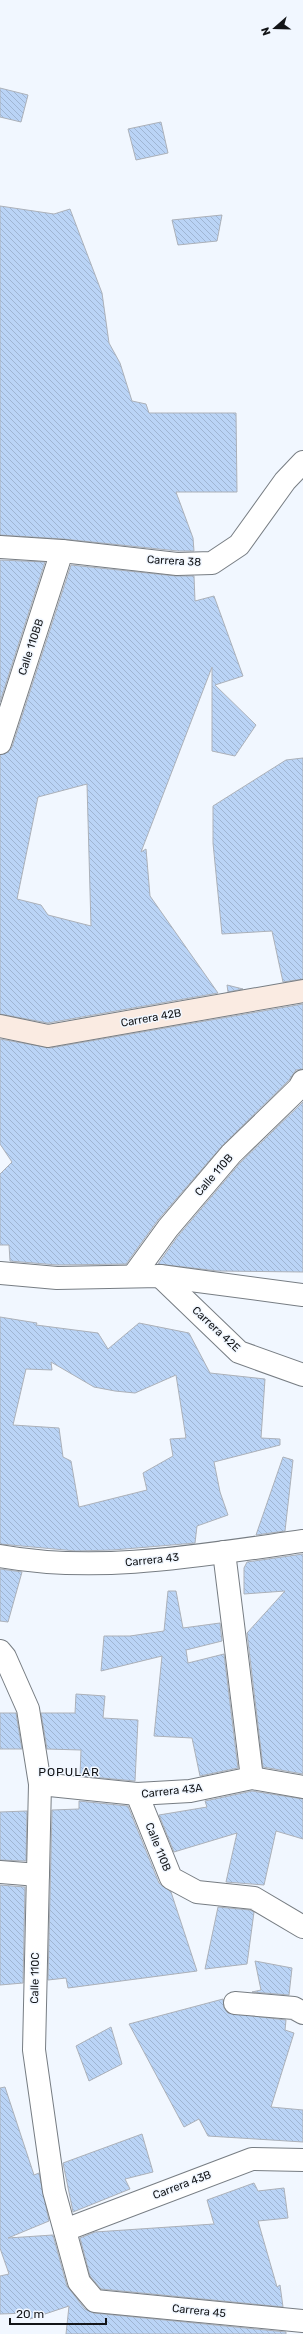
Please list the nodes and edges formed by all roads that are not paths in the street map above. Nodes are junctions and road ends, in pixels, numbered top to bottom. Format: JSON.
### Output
{"nodes":[{"id":1,"x":303,"y":462,"type":"edge"},
{"id":2,"x":0,"y":547,"type":"edge"},
{"id":3,"x":62,"y":551,"type":"junction"},
{"id":4,"x":6,"y":702,"type":"edge"},
{"id":5,"x":0,"y":743,"type":"edge"},
{"id":6,"x":303,"y":991,"type":"edge"},
{"id":7,"x":0,"y":1026,"type":"edge"},
{"id":8,"x":303,"y":1081,"type":"edge"},
{"id":9,"x":0,"y":1272,"type":"edge"},
{"id":10,"x":133,"y":1276,"type":"junction"},
{"id":11,"x":160,"y":1276,"type":"junction"},
{"id":12,"x":303,"y":1295,"type":"edge"},
{"id":13,"x":303,"y":1375,"type":"edge"},
{"id":14,"x":303,"y":1541,"type":"edge"},
{"id":15,"x":224,"y":1552,"type":"junction"},
{"id":16,"x":0,"y":1556,"type":"edge"},
{"id":17,"x":0,"y":1651,"type":"edge"},
{"id":18,"x":252,"y":1778,"type":"junction"},
{"id":19,"x":40,"y":1784,"type":"junction"},
{"id":20,"x":303,"y":1787,"type":"edge"},
{"id":21,"x":137,"y":1794,"type":"junction"},
{"id":22,"x":0,"y":1872,"type":"edge"},
{"id":23,"x":38,"y":1875,"type":"junction"},
{"id":24,"x":303,"y":1927,"type":"edge"},
{"id":25,"x":235,"y":2003,"type":"dead end"},
{"id":26,"x":303,"y":2013,"type":"edge"},
{"id":27,"x":303,"y":2160,"type":"edge"},
{"id":28,"x":65,"y":2230,"type":"junction"},
{"id":29,"x":95,"y":2301,"type":"joint"},
{"id":30,"x":303,"y":2322,"type":"edge"}],
"edges":[{"from":1,"to":3,"type":"street","name":"Carrera 38"},
{"from":2,"to":3,"type":"street","name":"Carrera 38"},
{"from":3,"to":4,"type":"street","name":"Calle 110BB"},
{"from":4,"to":5,"type":"street","name":"Calle 110BB"},
{"from":6,"to":7,"type":"street","name":"Carrera 42B"},
{"from":8,"to":10,"type":"street","name":"Calle 110B"},
{"from":9,"to":10,"type":"street"},
{"from":10,"to":11,"type":"street"},
{"from":11,"to":12,"type":"street"},
{"from":11,"to":13,"type":"street","name":"Carrera 42E"},
{"from":14,"to":15,"type":"street","name":"Carrera 43"},
{"from":15,"to":16,"type":"street","name":"Carrera 43"},
{"from":15,"to":18,"type":"street"},
{"from":17,"to":19,"type":"street","name":"Calle 110C"},
{"from":18,"to":20,"type":"street","name":"Carrera 43A"},
{"from":18,"to":21,"type":"street","name":"Carrera 43A"},
{"from":19,"to":21,"type":"street","name":"Carrera 43A"},
{"from":19,"to":23,"type":"street","name":"Calle 110C"},
{"from":21,"to":24,"type":"street","name":"Calle 110B"},
{"from":22,"to":23,"type":"street"},
{"from":23,"to":28,"type":"street","name":"Calle 110C"},
{"from":25,"to":26,"type":"street"},
{"from":27,"to":28,"type":"street","name":"Carrera 43B"},
{"from":28,"to":29,"type":"street","name":"Calle 110C"},
{"from":29,"to":30,"type":"street","name":"Carrera 45"}]}
